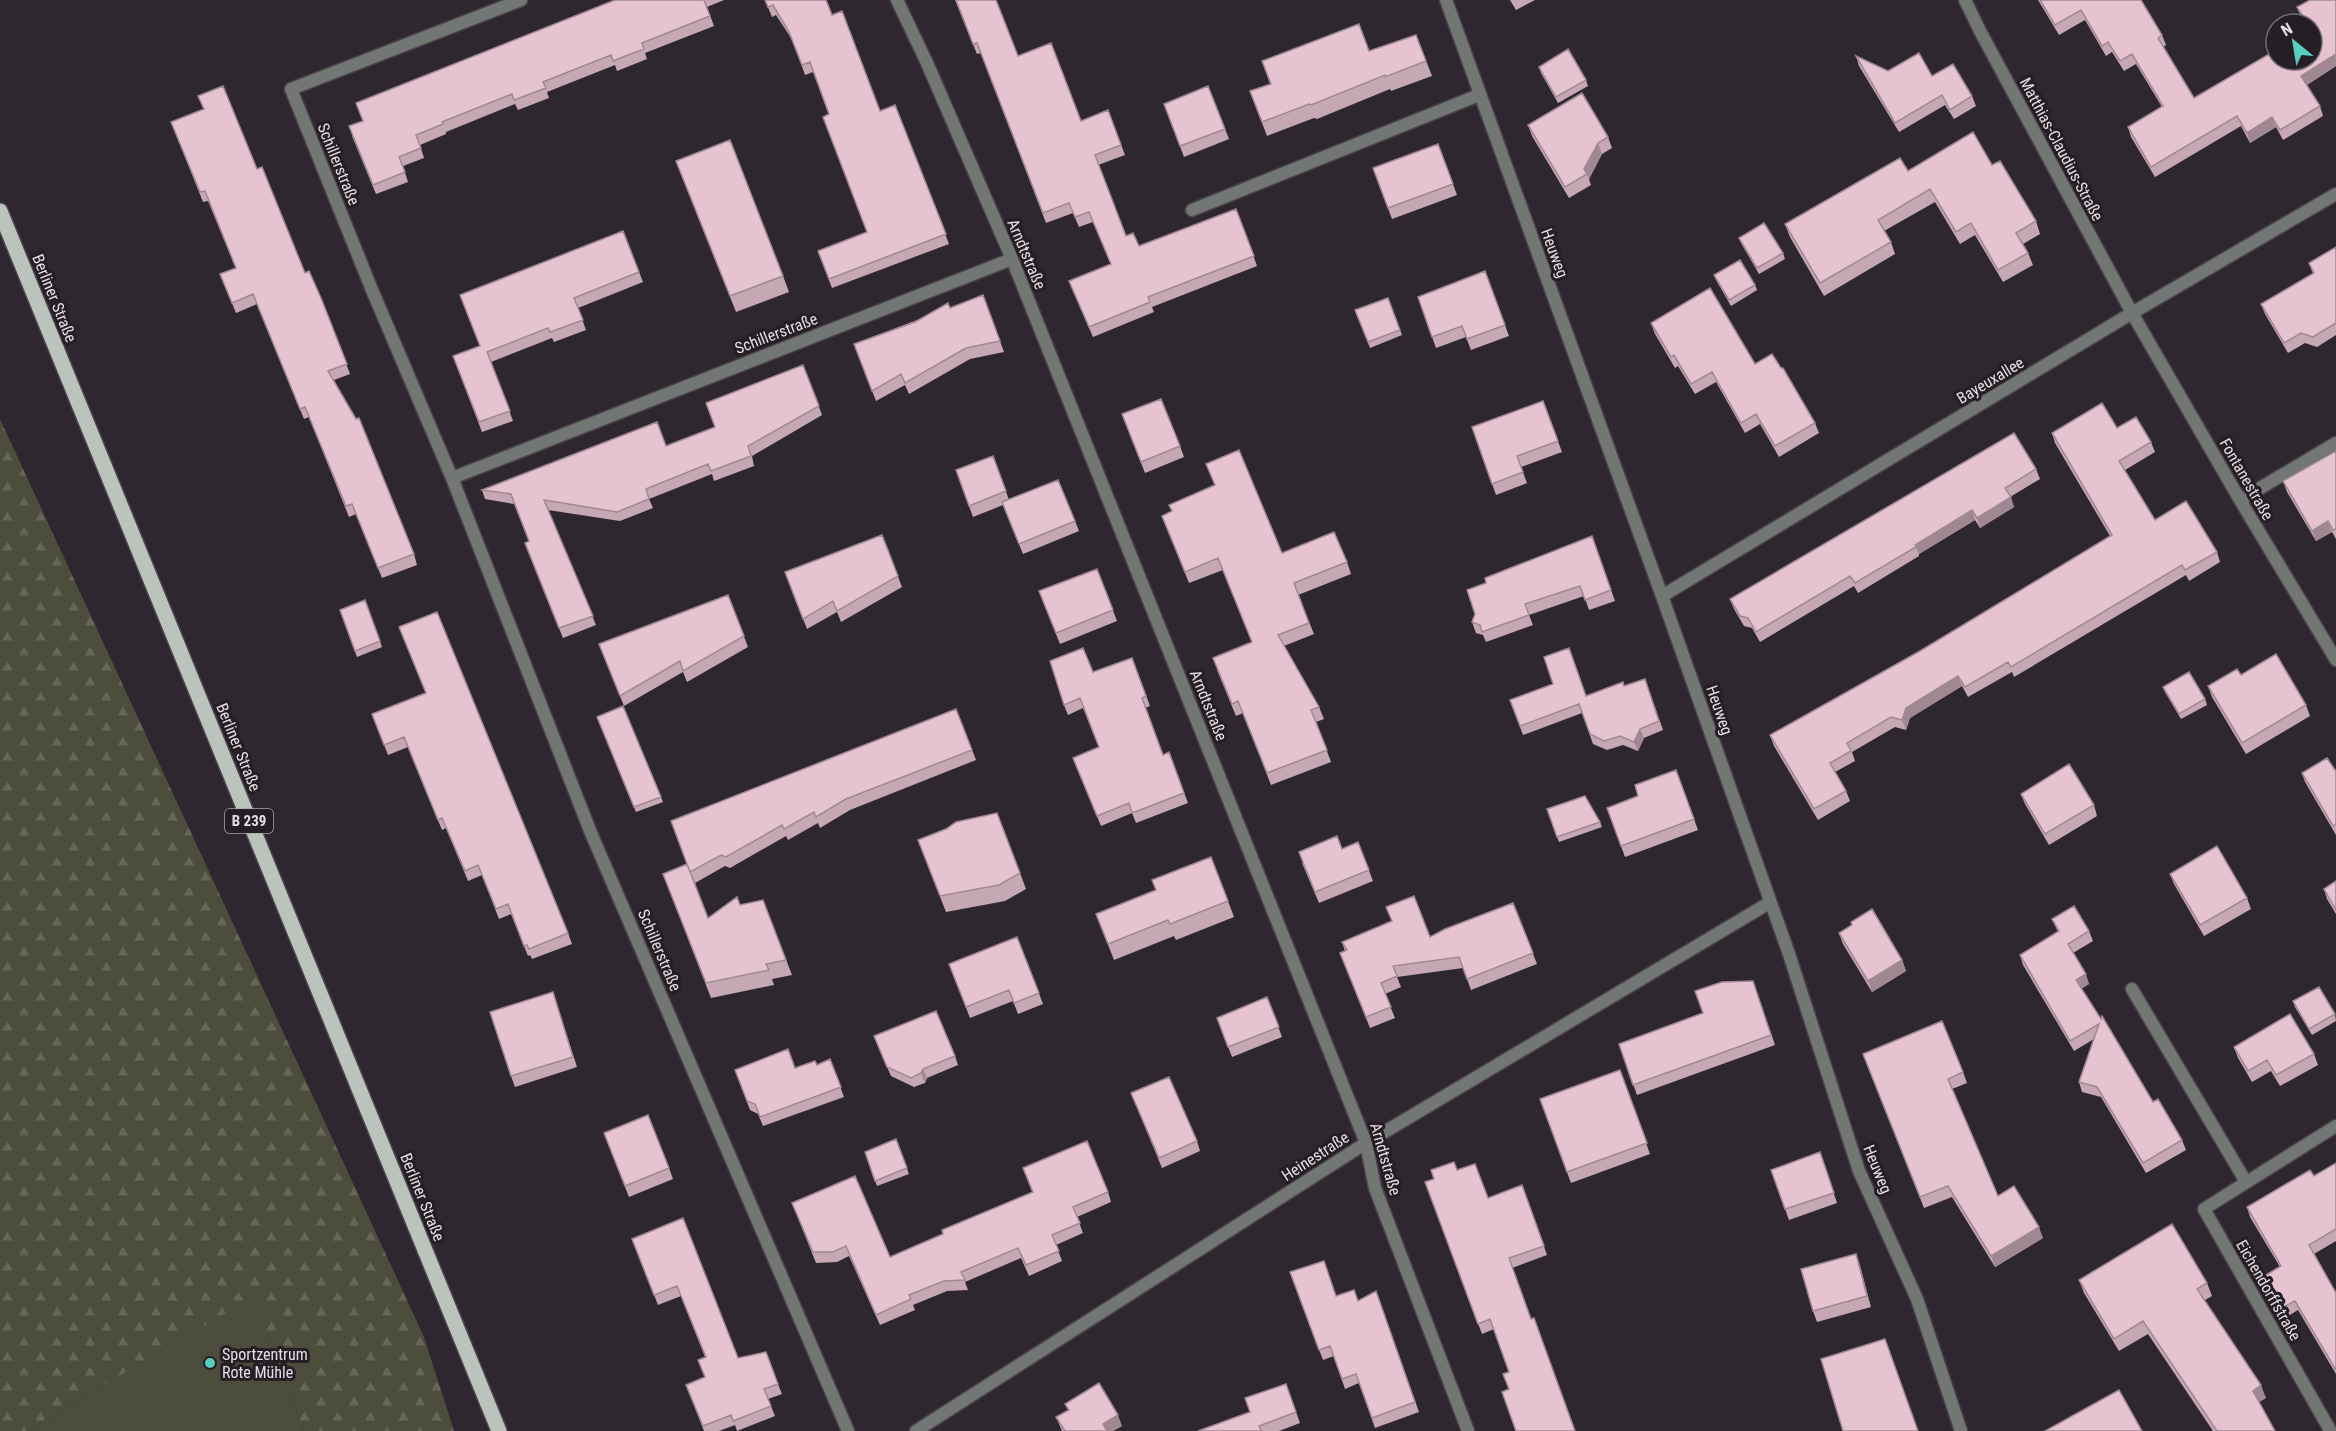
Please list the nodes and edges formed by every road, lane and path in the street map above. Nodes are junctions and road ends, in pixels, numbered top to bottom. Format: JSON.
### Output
{"nodes":[{"id":1,"x":521,"y":0,"type":"edge"},
{"id":2,"x":897,"y":0,"type":"edge"},
{"id":3,"x":1446,"y":0,"type":"edge"},
{"id":4,"x":1965,"y":0,"type":"edge"},
{"id":5,"x":1479,"y":95,"type":"junction"},
{"id":6,"x":2336,"y":194,"type":"edge"},
{"id":7,"x":1192,"y":210,"type":"dead end"},
{"id":8,"x":0,"y":211,"type":"edge"},
{"id":9,"x":1012,"y":259,"type":"junction"},
{"id":10,"x":2132,"y":313,"type":"junction"},
{"id":11,"x":2336,"y":443,"type":"edge"},
{"id":12,"x":452,"y":478,"type":"junction"},
{"id":13,"x":2240,"y":500,"type":"junction"},
{"id":14,"x":1662,"y":596,"type":"junction"},
{"id":15,"x":2336,"y":660,"type":"edge"},
{"id":16,"x":1769,"y":903,"type":"junction"},
{"id":17,"x":2132,"y":989,"type":"dead end"},
{"id":18,"x":2336,"y":1126,"type":"edge"},
{"id":19,"x":1366,"y":1143,"type":"junction"},
{"id":20,"x":2246,"y":1182,"type":"junction"},
{"id":21,"x":2330,"y":1430,"type":"edge"},
{"id":22,"x":499,"y":1431,"type":"edge"},
{"id":23,"x":848,"y":1431,"type":"edge"},
{"id":24,"x":916,"y":1431,"type":"edge"},
{"id":25,"x":1468,"y":1431,"type":"edge"},
{"id":26,"x":1961,"y":1431,"type":"edge"}],
"edges":[{"from":1,"to":12,"type":"street","name":"Schillerstraße"},
{"from":2,"to":9,"type":"street","name":"Arndtstraße"},
{"from":3,"to":5,"type":"street","name":"Heuweg"},
{"from":4,"to":10,"type":"street","name":"Matthias-Claudius-Straße"},
{"from":5,"to":7,"type":"street"},
{"from":5,"to":14,"type":"street","name":"Heuweg"},
{"from":6,"to":10,"type":"street","name":"Bayeuxallee"},
{"from":8,"to":22,"type":"main road","name":"Berliner Straße","number":"B 239"},
{"from":9,"to":12,"type":"street","name":"Schillerstraße"},
{"from":9,"to":19,"type":"street","name":"Arndtstraße"},
{"from":10,"to":13,"type":"street","name":"Fontanestraße"},
{"from":10,"to":14,"type":"street","name":"Bayeuxallee"},
{"from":11,"to":13,"type":"street"},
{"from":12,"to":23,"type":"street","name":"Schillerstraße"},
{"from":13,"to":15,"type":"street","name":"Fontanestraße"},
{"from":14,"to":16,"type":"street","name":"Heuweg"},
{"from":16,"to":19,"type":"street","name":"Heinestraße"},
{"from":16,"to":26,"type":"street","name":"Heuweg"},
{"from":17,"to":20,"type":"street"},
{"from":18,"to":20,"type":"street","name":"Eichendorffstraße"},
{"from":19,"to":24,"type":"street","name":"Heinestraße"},
{"from":19,"to":25,"type":"street","name":"Arndtstraße"},
{"from":20,"to":21,"type":"street","name":"Eichendorffstraße"}]}
